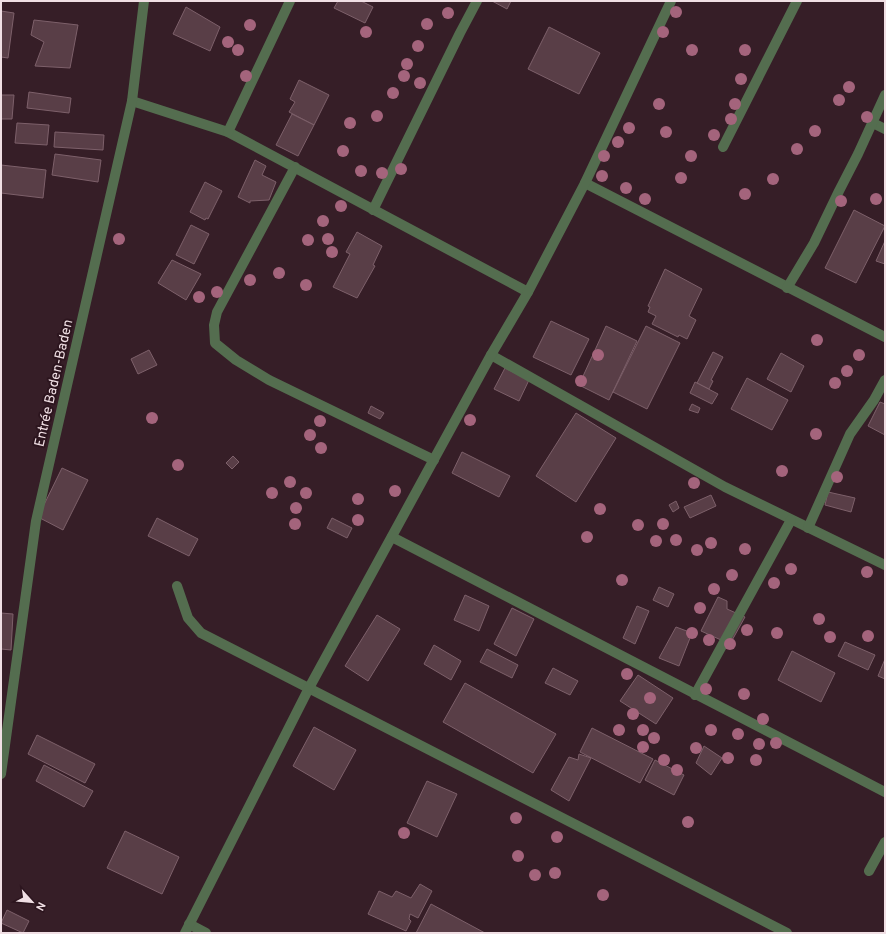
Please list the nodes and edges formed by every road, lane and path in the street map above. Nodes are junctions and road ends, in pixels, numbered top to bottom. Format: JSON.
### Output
{"nodes":[{"id":1,"x":144,"y":1,"type":"edge"},
{"id":2,"x":290,"y":1,"type":"edge"},
{"id":3,"x":477,"y":1,"type":"edge"},
{"id":4,"x":670,"y":1,"type":"edge"},
{"id":5,"x":797,"y":1,"type":"edge"},
{"id":6,"x":885,"y":95,"type":"edge"},
{"id":7,"x":132,"y":101,"type":"junction"},
{"id":8,"x":873,"y":123,"type":"junction"},
{"id":9,"x":885,"y":129,"type":"edge"},
{"id":10,"x":228,"y":132,"type":"junction"},
{"id":11,"x":723,"y":147,"type":"dead end"},
{"id":12,"x":295,"y":167,"type":"junction"},
{"id":13,"x":584,"y":183,"type":"junction"},
{"id":14,"x":374,"y":210,"type":"junction"},
{"id":15,"x":787,"y":288,"type":"junction"},
{"id":16,"x":528,"y":292,"type":"junction"},
{"id":17,"x":885,"y":337,"type":"edge"},
{"id":18,"x":491,"y":355,"type":"junction"},
{"id":19,"x":885,"y":380,"type":"edge"},
{"id":20,"x":434,"y":460,"type":"junction"},
{"id":21,"x":791,"y":520,"type":"junction"},
{"id":22,"x":808,"y":528,"type":"junction"},
{"id":23,"x":392,"y":537,"type":"junction"},
{"id":24,"x":885,"y":566,"type":"edge"},
{"id":25,"x":177,"y":586,"type":"dead end"},
{"id":26,"x":309,"y":688,"type":"junction"},
{"id":27,"x":695,"y":695,"type":"junction"},
{"id":28,"x":1,"y":774,"type":"edge"},
{"id":29,"x":885,"y":792,"type":"edge"},
{"id":30,"x":885,"y":842,"type":"edge"},
{"id":31,"x":869,"y":871,"type":"dead end"},
{"id":32,"x":187,"y":929,"type":"edge"},
{"id":33,"x":206,"y":933,"type":"edge"},
{"id":34,"x":787,"y":933,"type":"edge"}],
"edges":[{"from":1,"to":7,"type":"street","name":"Entrée Baden-Baden"},
{"from":2,"to":10,"type":"street"},
{"from":3,"to":14,"type":"street"},
{"from":4,"to":13,"type":"street"},
{"from":5,"to":11,"type":"street"},
{"from":6,"to":8,"type":"street"},
{"from":7,"to":10,"type":"street"},
{"from":7,"to":28,"type":"street","name":"Entrée Baden-Baden"},
{"from":8,"to":9,"type":"street"},
{"from":8,"to":15,"type":"street"},
{"from":10,"to":12,"type":"street"},
{"from":12,"to":14,"type":"street"},
{"from":12,"to":20,"type":"street"},
{"from":13,"to":15,"type":"street"},
{"from":13,"to":16,"type":"street"},
{"from":14,"to":16,"type":"street"},
{"from":15,"to":17,"type":"street"},
{"from":16,"to":18,"type":"street"},
{"from":18,"to":20,"type":"street"},
{"from":18,"to":21,"type":"street"},
{"from":19,"to":22,"type":"street"},
{"from":20,"to":23,"type":"street"},
{"from":21,"to":22,"type":"street"},
{"from":21,"to":27,"type":"street"},
{"from":22,"to":24,"type":"street"},
{"from":23,"to":26,"type":"street"},
{"from":23,"to":27,"type":"street"},
{"from":25,"to":26,"type":"street"},
{"from":26,"to":32,"type":"street"},
{"from":26,"to":34,"type":"street"},
{"from":27,"to":29,"type":"street"},
{"from":30,"to":31,"type":"street"},
{"from":32,"to":33,"type":"street"}]}
